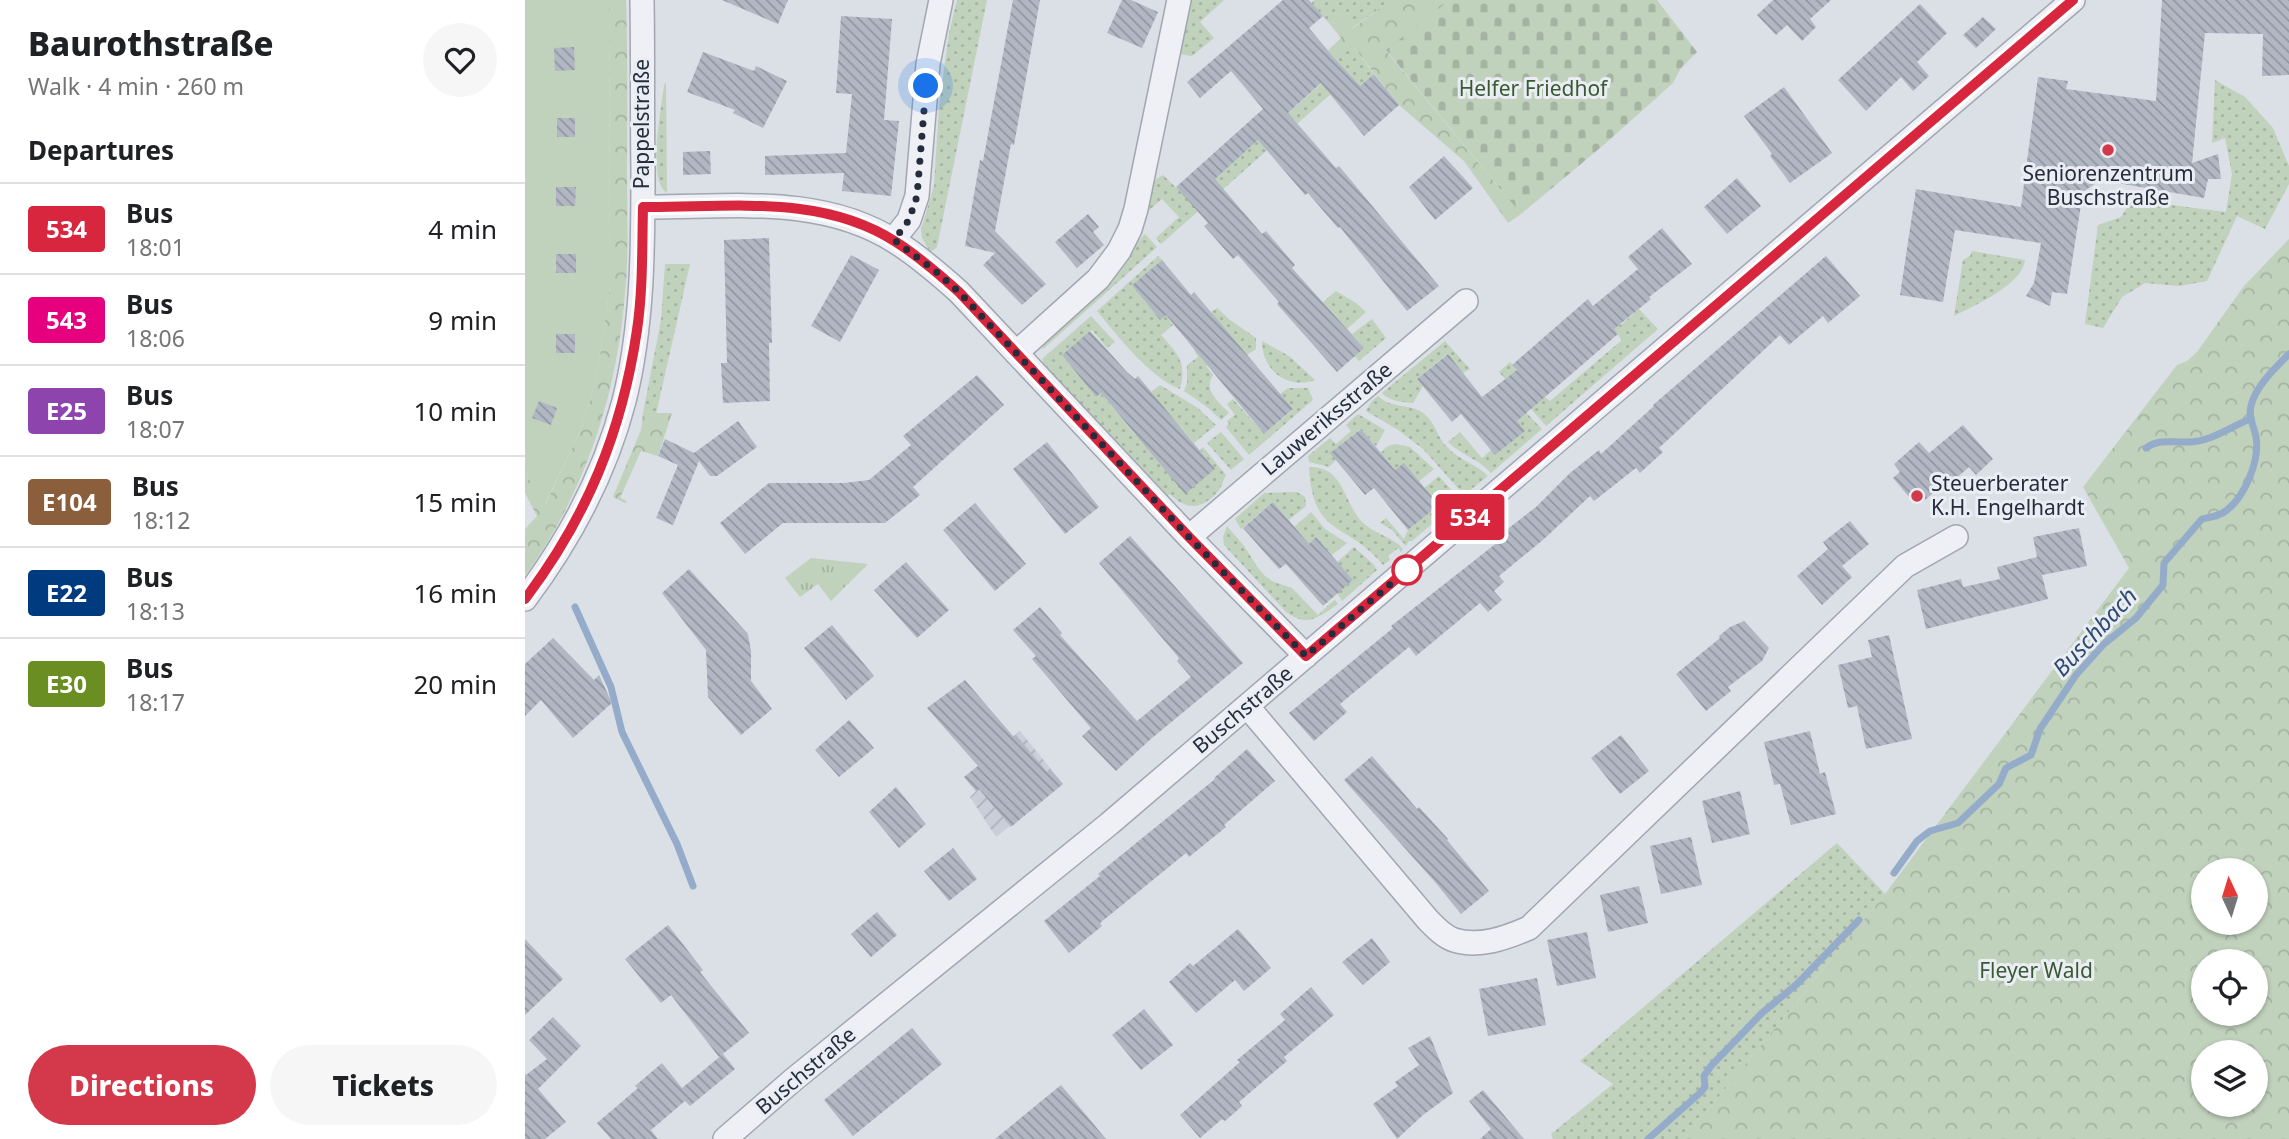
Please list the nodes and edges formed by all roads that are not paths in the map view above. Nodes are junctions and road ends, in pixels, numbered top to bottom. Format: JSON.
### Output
{"nodes":[{"id":1,"x":642,"y":0,"type":"edge"},
{"id":2,"x":941,"y":0,"type":"edge"},
{"id":3,"x":1179,"y":0,"type":"edge"},
{"id":4,"x":2073,"y":0,"type":"edge"},
{"id":5,"x":643,"y":207,"type":"junction"},
{"id":6,"x":894,"y":240,"type":"junction"},
{"id":7,"x":1466,"y":301,"type":"dead end"},
{"id":8,"x":1016,"y":353,"type":"junction"},
{"id":9,"x":1189,"y":537,"type":"junction"},
{"id":10,"x":1956,"y":537,"type":"dead end"},
{"id":11,"x":525,"y":599,"type":"edge"},
{"id":12,"x":1306,"y":656,"type":"junction"},
{"id":13,"x":1247,"y":706,"type":"junction"},
{"id":14,"x":725,"y":1139,"type":"edge"}],
"edges":[{"from":1,"to":5,"type":"street","name":"Pappelstraße"},
{"from":2,"to":6,"type":"street"},
{"from":3,"to":8,"type":"street"},
{"from":4,"to":12,"type":"street","name":"Buschstraße"},
{"from":5,"to":6,"type":"street"},
{"from":5,"to":11,"type":"street","name":"Pappelstraße"},
{"from":6,"to":8,"type":"street"},
{"from":7,"to":9,"type":"street","name":"Lauweriksstraße"},
{"from":8,"to":9,"type":"street"},
{"from":9,"to":12,"type":"street"},
{"from":10,"to":13,"type":"street"},
{"from":12,"to":13,"type":"street","name":"Buschstraße"},
{"from":13,"to":14,"type":"street","name":"Buschstraße"}]}
